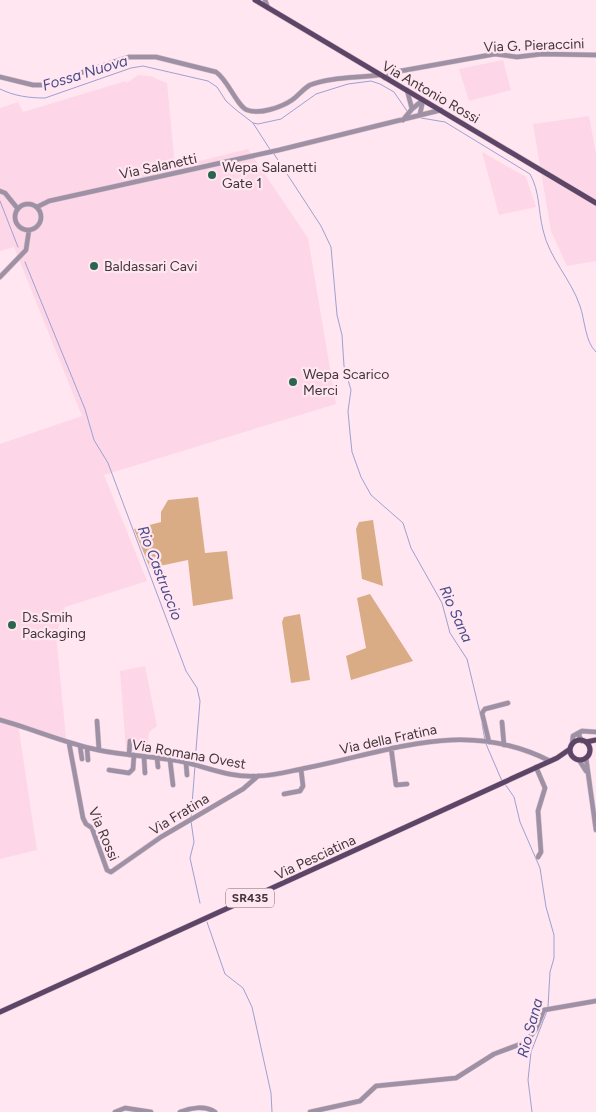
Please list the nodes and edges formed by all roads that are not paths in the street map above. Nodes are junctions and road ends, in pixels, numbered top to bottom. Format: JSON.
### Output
{"nodes":[{"id":1,"x":255,"y":0,"type":"edge"},
{"id":2,"x":265,"y":0,"type":"edge"},
{"id":3,"x":268,"y":8,"type":"junction"},
{"id":4,"x":596,"y":54,"type":"edge"},
{"id":5,"x":379,"y":75,"type":"junction"},
{"id":6,"x":0,"y":77,"type":"edge"},
{"id":7,"x":385,"y":78,"type":"junction"},
{"id":8,"x":407,"y":90,"type":"junction"},
{"id":9,"x":423,"y":100,"type":"junction"},
{"id":10,"x":412,"y":108,"type":"junction"},
{"id":11,"x":441,"y":110,"type":"junction"},
{"id":12,"x":420,"y":114,"type":"junction"},
{"id":13,"x":401,"y":121,"type":"junction"},
{"id":14,"x":0,"y":191,"type":"edge"},
{"id":15,"x":596,"y":203,"type":"edge"},
{"id":16,"x":37,"y":207,"type":"junction"},
{"id":17,"x":18,"y":208,"type":"junction"},
{"id":18,"x":29,"y":230,"type":"junction"},
{"id":19,"x":0,"y":277,"type":"edge"},
{"id":20,"x":508,"y":703,"type":"dead end"},
{"id":21,"x":0,"y":720,"type":"edge"},
{"id":22,"x":97,"y":721,"type":"dead end"},
{"id":23,"x":502,"y":722,"type":"dead end"},
{"id":24,"x":580,"y":732,"type":"junction"},
{"id":25,"x":596,"y":732,"type":"edge"},
{"id":26,"x":130,"y":741,"type":"dead end"},
{"id":27,"x":584,"y":741,"type":"junction"},
{"id":28,"x":596,"y":741,"type":"edge"},
{"id":29,"x":486,"y":742,"type":"junction"},
{"id":30,"x":69,"y":743,"type":"junction"},
{"id":31,"x":504,"y":745,"type":"junction"},
{"id":32,"x":80,"y":746,"type":"junction"},
{"id":33,"x":391,"y":747,"type":"junction"},
{"id":34,"x":571,"y":747,"type":"junction"},
{"id":35,"x":87,"y":748,"type":"junction"},
{"id":36,"x":590,"y":748,"type":"junction"},
{"id":37,"x":99,"y":750,"type":"junction"},
{"id":38,"x":132,"y":755,"type":"junction"},
{"id":39,"x":144,"y":757,"type":"junction"},
{"id":40,"x":157,"y":758,"type":"junction"},
{"id":41,"x":557,"y":758,"type":"junction"},
{"id":42,"x":574,"y":758,"type":"junction"},
{"id":43,"x":586,"y":758,"type":"junction"},
{"id":44,"x":82,"y":759,"type":"dead end"},
{"id":45,"x":88,"y":760,"type":"dead end"},
{"id":46,"x":170,"y":760,"type":"junction"},
{"id":47,"x":580,"y":760,"type":"junction"},
{"id":48,"x":550,"y":762,"type":"junction"},
{"id":49,"x":186,"y":763,"type":"junction"},
{"id":50,"x":158,"y":767,"type":"dead end"},
{"id":51,"x":536,"y":768,"type":"junction"},
{"id":52,"x":300,"y":769,"type":"junction"},
{"id":53,"x":109,"y":770,"type":"dead end"},
{"id":54,"x":587,"y":772,"type":"junction"},
{"id":55,"x":145,"y":773,"type":"dead end"},
{"id":56,"x":187,"y":775,"type":"dead end"},
{"id":57,"x":258,"y":776,"type":"junction"},
{"id":58,"x":407,"y":784,"type":"dead end"},
{"id":59,"x":173,"y":785,"type":"dead end"},
{"id":60,"x":284,"y":794,"type":"dead end"},
{"id":61,"x":596,"y":830,"type":"edge"},
{"id":62,"x":538,"y":857,"type":"dead end"},
{"id":63,"x":111,"y":872,"type":"joint"},
{"id":64,"x":596,"y":1001,"type":"edge"},
{"id":65,"x":0,"y":1012,"type":"edge"},
{"id":66,"x":115,"y":1112,"type":"edge"},
{"id":67,"x":151,"y":1112,"type":"edge"},
{"id":68,"x":180,"y":1112,"type":"edge"},
{"id":69,"x":215,"y":1112,"type":"edge"},
{"id":70,"x":310,"y":1112,"type":"edge"}],
"edges":[{"from":1,"to":3,"type":"main road","name":"Via Antonio Rossi"},
{"from":2,"to":3,"type":"street"},
{"from":3,"to":5,"type":"main road","name":"Via Antonio Rossi"},
{"from":4,"to":7,"type":"street","name":"Via G. Pieraccini"},
{"from":5,"to":6,"type":"street"},
{"from":5,"to":7,"type":"main road","name":"Via Antonio Rossi"},
{"from":7,"to":8,"type":"main road","name":"Via Antonio Rossi"},
{"from":8,"to":9,"type":"main road","name":"Via Antonio Rossi"},
{"from":8,"to":10,"type":"street"},
{"from":9,"to":10,"type":"street"},
{"from":9,"to":11,"type":"main road","name":"Via Antonio Rossi"},
{"from":9,"to":12,"type":"street"},
{"from":10,"to":13,"type":"street"},
{"from":11,"to":12,"type":"street","name":"Via Salanetti"},
{"from":11,"to":15,"type":"main road","name":"Via Antonio Rossi"},
{"from":12,"to":13,"type":"street","name":"Via Salanetti"},
{"from":13,"to":16,"type":"street","name":"Via Salanetti"},
{"from":14,"to":17,"type":"street"},
{"from":16,"to":17,"type":"street"},
{"from":16,"to":18,"type":"street"},
{"from":17,"to":18,"type":"street"},
{"from":18,"to":19,"type":"street"},
{"from":20,"to":29,"type":"street"},
{"from":21,"to":30,"type":"street","name":"Via Romana Ovest"},
{"from":22,"to":37,"type":"street"},
{"from":23,"to":31,"type":"street"},
{"from":24,"to":25,"type":"street"},
{"from":24,"to":27,"type":"street"},
{"from":24,"to":34,"type":"street"},
{"from":26,"to":38,"type":"street"},
{"from":27,"to":28,"type":"main road","name":"Via Pesciatina","number":"SR435"},
{"from":27,"to":34,"type":"main road","name":"Via Pesciatina","number":"SR435"},
{"from":27,"to":36,"type":"main road"},
{"from":28,"to":36,"type":"main road","name":"Via Pesciatina","number":"SR435"},
{"from":29,"to":31,"type":"street","name":"Via della Fratina"},
{"from":29,"to":33,"type":"street","name":"Via della Fratina"},
{"from":30,"to":32,"type":"street","name":"Via Romana Ovest"},
{"from":30,"to":63,"type":"street","name":"Via Rossi"},
{"from":31,"to":48,"type":"street","name":"Via della Fratina"},
{"from":32,"to":35,"type":"street","name":"Via Romana Ovest"},
{"from":32,"to":44,"type":"street"},
{"from":33,"to":52,"type":"street","name":"Via della Fratina"},
{"from":33,"to":58,"type":"street"},
{"from":34,"to":41,"type":"main road","name":"Via Pesciatina","number":"SR435"},
{"from":34,"to":42,"type":"main road"},
{"from":35,"to":37,"type":"street","name":"Via Romana Ovest"},
{"from":35,"to":45,"type":"street"},
{"from":36,"to":43,"type":"main road","name":"Via Pesciatina","number":"SR435"},
{"from":37,"to":38,"type":"street","name":"Via Romana Ovest"},
{"from":38,"to":39,"type":"street","name":"Via Romana Ovest"},
{"from":38,"to":53,"type":"street"},
{"from":39,"to":40,"type":"street","name":"Via Romana Ovest"},
{"from":39,"to":55,"type":"street"},
{"from":40,"to":46,"type":"street","name":"Via Romana Ovest"},
{"from":40,"to":50,"type":"street"},
{"from":41,"to":42,"type":"main road","name":"Via Pesciatina","number":"SR435"},
{"from":41,"to":48,"type":"main road","name":"Via Pesciatina","number":"SR435"},
{"from":42,"to":47,"type":"main road","name":"Via Pesciatina","number":"SR435"},
{"from":43,"to":47,"type":"main road"},
{"from":43,"to":54,"type":"street"},
{"from":46,"to":49,"type":"street","name":"Via Romana Ovest"},
{"from":46,"to":59,"type":"street"},
{"from":47,"to":54,"type":"street"},
{"from":48,"to":51,"type":"main road","name":"Via Pesciatina","number":"SR435"},
{"from":49,"to":56,"type":"street"},
{"from":49,"to":57,"type":"street","name":"Via Romana Ovest"},
{"from":51,"to":62,"type":"street"},
{"from":51,"to":65,"type":"main road","name":"Via Pesciatina","number":"SR435"},
{"from":52,"to":57,"type":"street","name":"Via della Fratina"},
{"from":52,"to":60,"type":"street"},
{"from":54,"to":61,"type":"street"},
{"from":57,"to":63,"type":"street","name":"Via Fratina"},
{"from":64,"to":70,"type":"street"},
{"from":66,"to":67,"type":"street"},
{"from":68,"to":69,"type":"street"}]}
